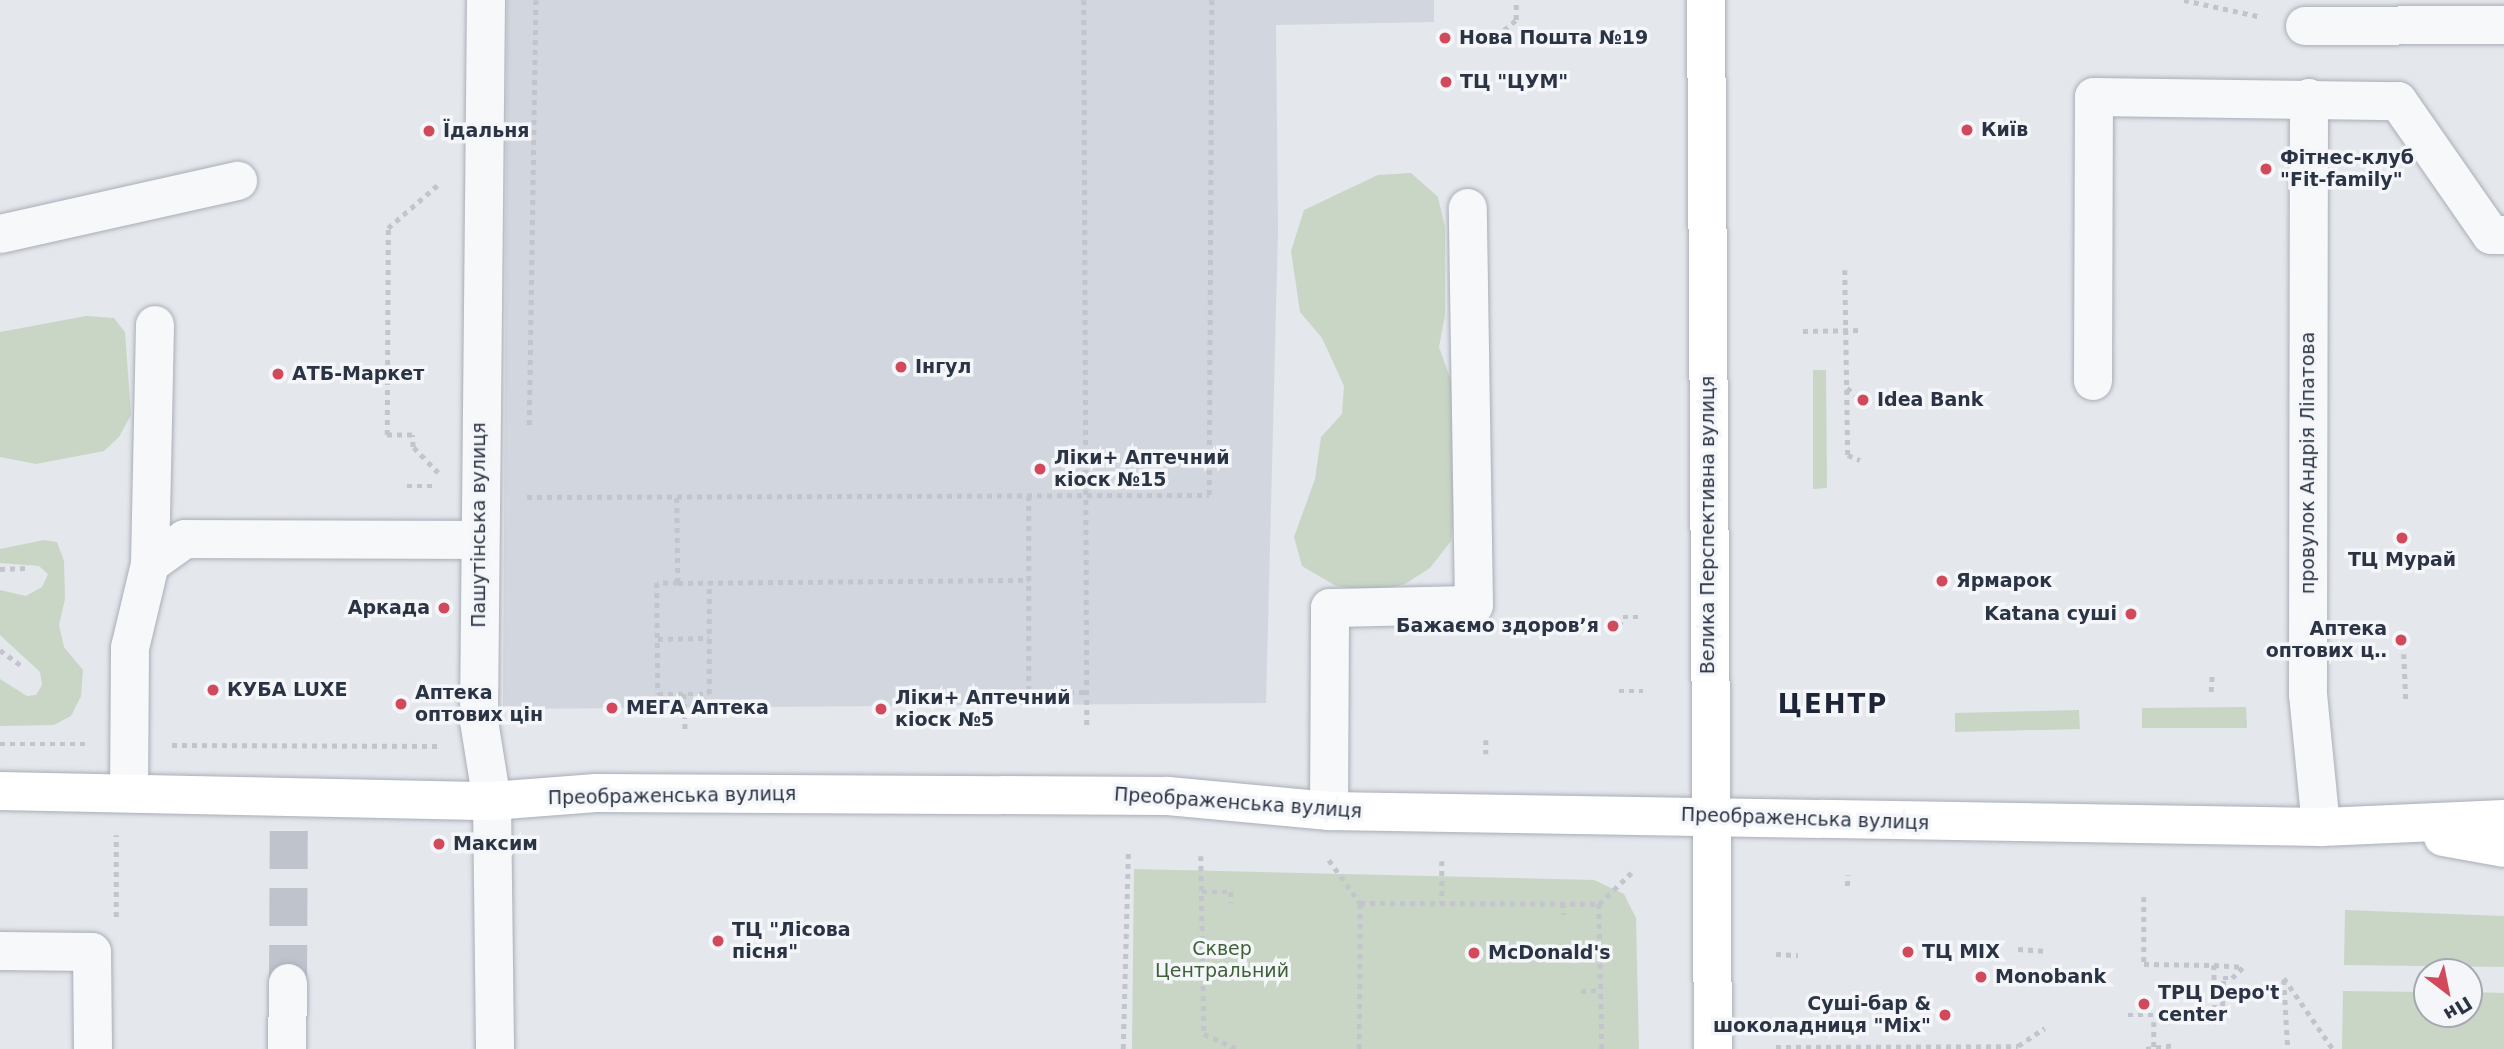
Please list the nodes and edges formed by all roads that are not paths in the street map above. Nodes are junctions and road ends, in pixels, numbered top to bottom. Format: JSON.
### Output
{"nodes":[{"id":1,"x":486,"y":0,"type":"edge"},
{"id":2,"x":1706,"y":0,"type":"edge"},
{"id":3,"x":2504,"y":25,"type":"edge"},
{"id":4,"x":2305,"y":26,"type":"dead end"},
{"id":5,"x":2309,"y":98,"type":"junction"},
{"id":6,"x":238,"y":181,"type":"dead end"},
{"id":7,"x":1468,"y":208,"type":"dead end"},
{"id":8,"x":0,"y":234,"type":"edge"},
{"id":9,"x":2504,"y":235,"type":"edge"},
{"id":10,"x":155,"y":325,"type":"dead end"},
{"id":11,"x":2093,"y":381,"type":"dead end"},
{"id":12,"x":478,"y":540,"type":"junction"},
{"id":13,"x":150,"y":564,"type":"junction"},
{"id":14,"x":0,"y":791,"type":"edge"},
{"id":15,"x":492,"y":801,"type":"junction"},
{"id":16,"x":123,"y":810,"type":"junction"},
{"id":17,"x":1329,"y":811,"type":"junction"},
{"id":18,"x":1712,"y":816,"type":"junction"},
{"id":19,"x":2504,"y":819,"type":"edge"},
{"id":20,"x":2321,"y":827,"type":"junction"},
{"id":21,"x":2393,"y":827,"type":"junction"},
{"id":22,"x":2504,"y":848,"type":"edge"},
{"id":23,"x":0,"y":951,"type":"edge"},
{"id":24,"x":288,"y":983,"type":"tunnel mouth"},
{"id":25,"x":93,"y":1049,"type":"edge"},
{"id":26,"x":287,"y":1049,"type":"edge"},
{"id":27,"x":495,"y":1049,"type":"edge"},
{"id":28,"x":1713,"y":1049,"type":"edge"}],
"edges":[{"from":1,"to":12,"type":"street","name":"Пашутінська вулиця"},
{"from":2,"to":18,"type":"main road","name":"Велика Перспективна вулиця"},
{"from":3,"to":4,"type":"street"},
{"from":5,"to":9,"type":"street"},
{"from":5,"to":11,"type":"street"},
{"from":5,"to":20,"type":"street","name":"провулок Андрія Ліпатова"},
{"from":6,"to":8,"type":"street"},
{"from":7,"to":17,"type":"street"},
{"from":10,"to":13,"type":"street"},
{"from":12,"to":13,"type":"street"},
{"from":12,"to":15,"type":"street","name":"Пашутінська вулиця"},
{"from":13,"to":16,"type":"street"},
{"from":14,"to":16,"type":"main road","name":"Преображенська вулиця"},
{"from":15,"to":16,"type":"main road","name":"Преображенська вулиця"},
{"from":15,"to":17,"type":"main road","name":"Преображенська вулиця"},
{"from":15,"to":27,"type":"street","name":"Пашутінська вулиця"},
{"from":17,"to":18,"type":"main road","name":"Преображенська вулиця"},
{"from":18,"to":20,"type":"main road","name":"Преображенська вулиця"},
{"from":18,"to":28,"type":"main road","name":"Велика Перспективна вулиця"},
{"from":19,"to":21,"type":"main road","name":"Преображенська вулиця"},
{"from":20,"to":21,"type":"main road","name":"Преображенська вулиця"},
{"from":21,"to":22,"type":"main road","name":"Преображенська вулиця"},
{"from":23,"to":25,"type":"street"},
{"from":24,"to":26,"type":"street"}]}
